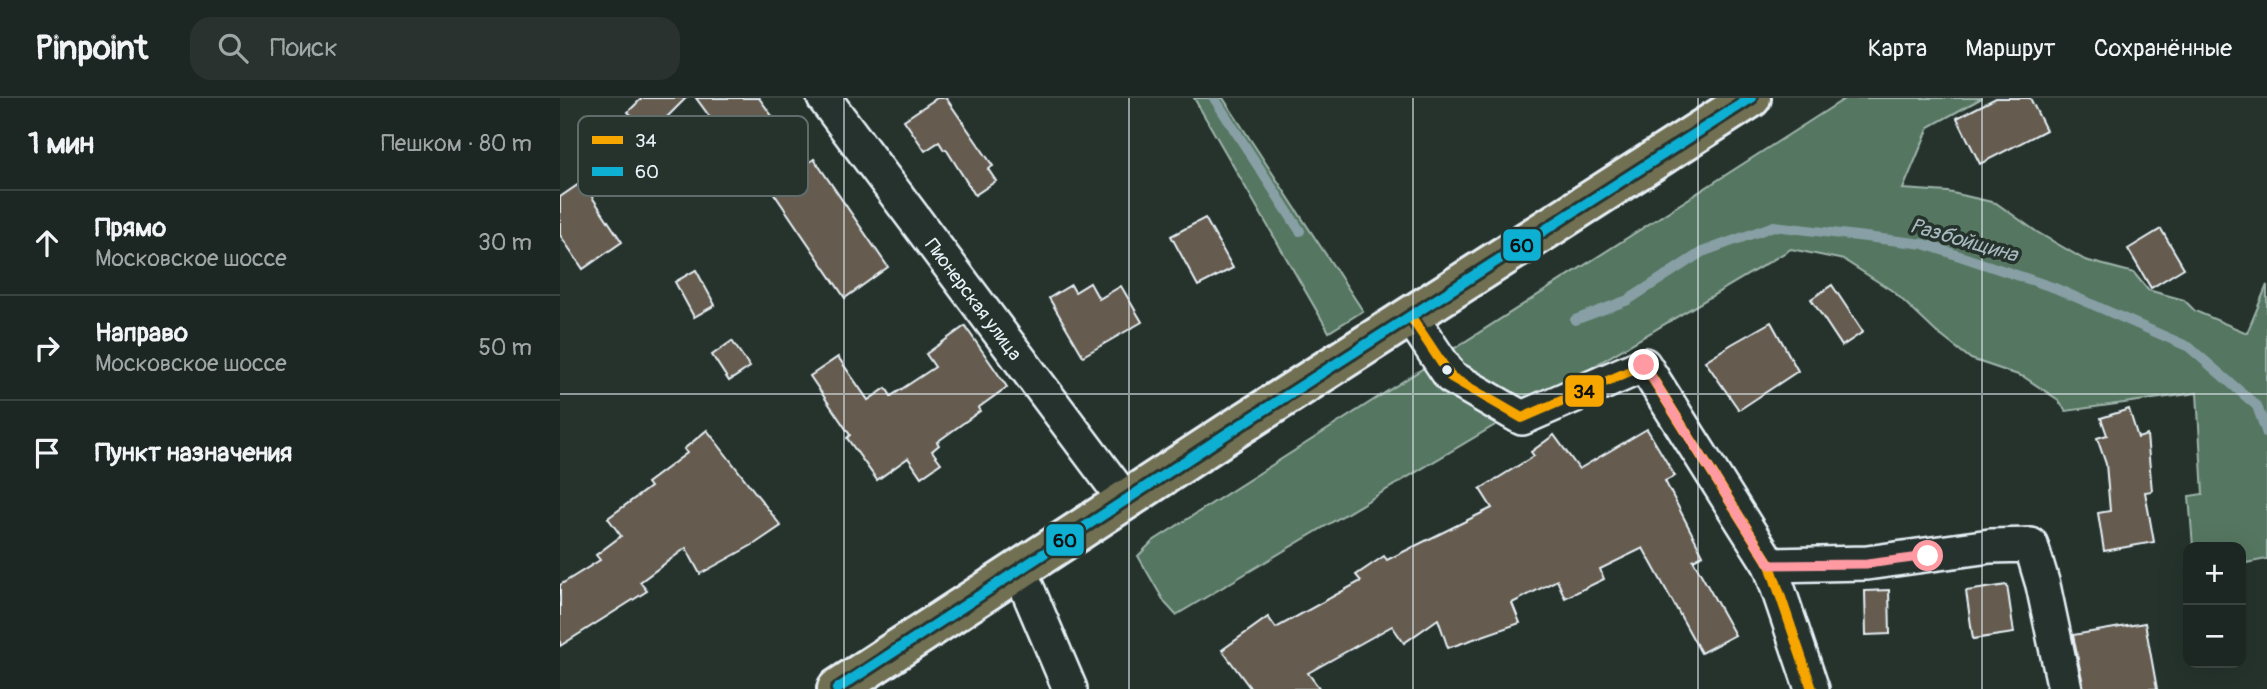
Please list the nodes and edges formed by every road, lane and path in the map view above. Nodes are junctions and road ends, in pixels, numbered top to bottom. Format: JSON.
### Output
{"nodes":[{"id":1,"x":824,"y":98,"type":"edge"},
{"id":2,"x":1751,"y":98,"type":"edge"},
{"id":3,"x":1411,"y":317,"type":"junction"},
{"id":4,"x":1125,"y":500,"type":"junction"},
{"id":5,"x":1770,"y":565,"type":"junction"},
{"id":6,"x":1020,"y":569,"type":"junction"},
{"id":7,"x":837,"y":689,"type":"edge"},
{"id":8,"x":1070,"y":689,"type":"edge"},
{"id":9,"x":1811,"y":689,"type":"edge"},
{"id":10,"x":2065,"y":689,"type":"edge"}],
"edges":[{"from":1,"to":4,"type":"street","name":"Пионерская улица"},
{"from":2,"to":3,"type":"main road"},
{"from":3,"to":4,"type":"main road"},
{"from":3,"to":5,"type":"street"},
{"from":4,"to":6,"type":"main road"},
{"from":5,"to":9,"type":"street"},
{"from":5,"to":10,"type":"street"},
{"from":6,"to":7,"type":"main road"},
{"from":6,"to":8,"type":"street"}]}
